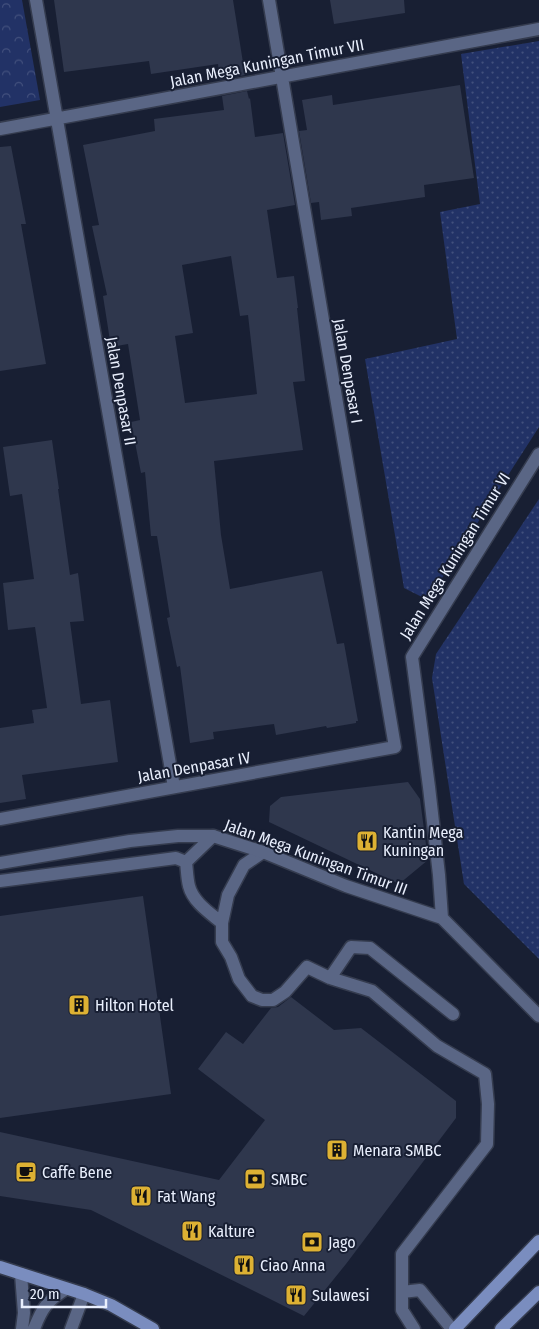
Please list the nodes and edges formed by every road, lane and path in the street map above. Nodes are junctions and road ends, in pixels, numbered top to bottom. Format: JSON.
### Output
{"nodes":[{"id":1,"x":36,"y":0,"type":"edge"},
{"id":2,"x":269,"y":0,"type":"edge"},
{"id":3,"x":539,"y":29,"type":"edge"},
{"id":4,"x":282,"y":76,"type":"junction"},
{"id":5,"x":56,"y":118,"type":"junction"},
{"id":6,"x":0,"y":129,"type":"edge"},
{"id":7,"x":539,"y":454,"type":"edge"},
{"id":8,"x":394,"y":747,"type":"joint"},
{"id":9,"x":174,"y":787,"type":"junction"},
{"id":10,"x":0,"y":819,"type":"edge"},
{"id":11,"x":213,"y":836,"type":"junction"},
{"id":12,"x":263,"y":852,"type":"junction"},
{"id":13,"x":186,"y":862,"type":"junction"},
{"id":14,"x":0,"y":863,"type":"edge"},
{"id":15,"x":0,"y":881,"type":"edge"},
{"id":16,"x":442,"y":918,"type":"junction"},
{"id":17,"x":222,"y":923,"type":"junction"},
{"id":18,"x":330,"y":978,"type":"junction"},
{"id":19,"x":453,"y":1014,"type":"dead end"},
{"id":20,"x":539,"y":1016,"type":"edge"},
{"id":21,"x":539,"y":1241,"type":"edge"},
{"id":22,"x":0,"y":1267,"type":"edge"},
{"id":23,"x":21,"y":1274,"type":"junction"},
{"id":24,"x":66,"y":1289,"type":"junction"},
{"id":25,"x":402,"y":1292,"type":"junction"},
{"id":26,"x":539,"y":1292,"type":"edge"},
{"id":27,"x":84,"y":1294,"type":"junction"},
{"id":28,"x":22,"y":1329,"type":"edge"},
{"id":29,"x":34,"y":1329,"type":"edge"},
{"id":30,"x":71,"y":1329,"type":"edge"},
{"id":31,"x":153,"y":1329,"type":"edge"},
{"id":32,"x":414,"y":1329,"type":"edge"},
{"id":33,"x":452,"y":1329,"type":"edge"},
{"id":34,"x":456,"y":1329,"type":"edge"},
{"id":35,"x":501,"y":1329,"type":"edge"}],
"edges":[{"from":1,"to":5,"type":"street","name":"Jalan Denpasar II"},
{"from":2,"to":4,"type":"street","name":"Jalan Denpasar I"},
{"from":3,"to":4,"type":"street","name":"Jalan Mega Kuningan Timur VII"},
{"from":4,"to":5,"type":"street","name":"Jalan Mega Kuningan Timur VII"},
{"from":4,"to":8,"type":"street","name":"Jalan Denpasar I"},
{"from":5,"to":6,"type":"street","name":"Jalan Mega Kuningan Timur VII"},
{"from":5,"to":9,"type":"street","name":"Jalan Denpasar II"},
{"from":7,"to":16,"type":"street","name":"Jalan Mega Kuningan Timur VI"},
{"from":8,"to":9,"type":"street","name":"Jalan Denpasar IV"},
{"from":9,"to":10,"type":"street","name":"Jalan Denpasar IV"},
{"from":11,"to":12,"type":"street","name":"Jalan Mega Kuningan Timur III"},
{"from":11,"to":13,"type":"street"},
{"from":11,"to":14,"type":"street","name":"Jalan Mega Kuningan Timur III"},
{"from":12,"to":16,"type":"street","name":"Jalan Mega Kuningan Timur III"},
{"from":12,"to":17,"type":"street"},
{"from":13,"to":15,"type":"street"},
{"from":13,"to":17,"type":"street"},
{"from":16,"to":20,"type":"street"},
{"from":17,"to":18,"type":"street"},
{"from":18,"to":19,"type":"street"},
{"from":18,"to":25,"type":"street"},
{"from":21,"to":34,"type":"main road"},
{"from":22,"to":23,"type":"main road"},
{"from":23,"to":24,"type":"main road"},
{"from":23,"to":28,"type":"street"},
{"from":24,"to":27,"type":"main road"},
{"from":24,"to":29,"type":"street"},
{"from":25,"to":32,"type":"street"},
{"from":25,"to":33,"type":"street"},
{"from":26,"to":35,"type":"main road"},
{"from":27,"to":30,"type":"street"},
{"from":27,"to":31,"type":"main road"}]}
